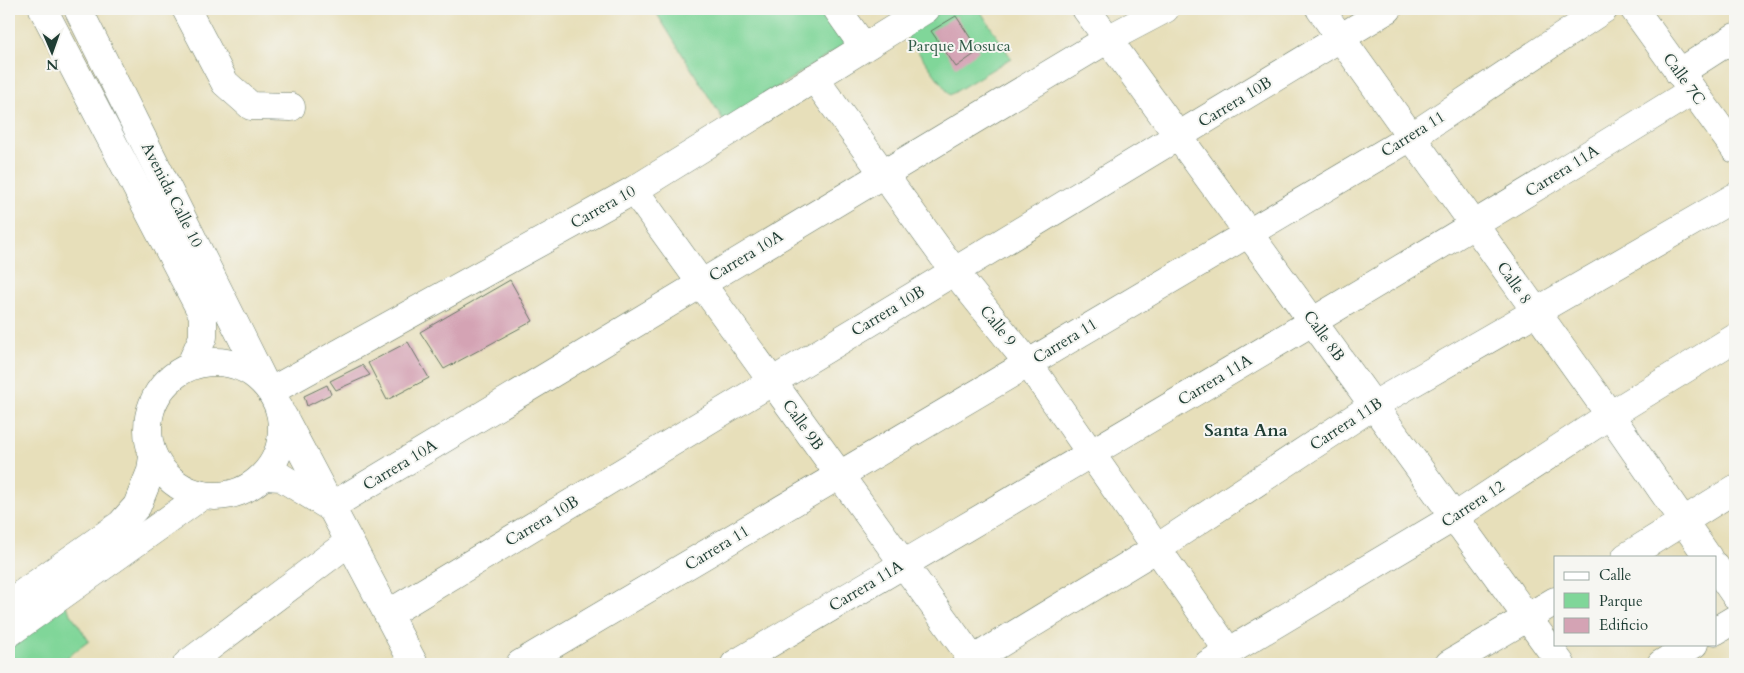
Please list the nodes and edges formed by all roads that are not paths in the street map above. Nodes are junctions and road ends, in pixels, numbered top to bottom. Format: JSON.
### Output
{"nodes":[{"id":1,"x":42,"y":9,"type":"edge"},
{"id":2,"x":78,"y":9,"type":"edge"},
{"id":3,"x":186,"y":9,"type":"edge"},
{"id":4,"x":837,"y":9,"type":"edge"},
{"id":5,"x":926,"y":9,"type":"edge"},
{"id":6,"x":1086,"y":9,"type":"edge"},
{"id":7,"x":1166,"y":9,"type":"edge"},
{"id":8,"x":1320,"y":9,"type":"edge"},
{"id":9,"x":1388,"y":9,"type":"edge"},
{"id":10,"x":1604,"y":9,"type":"edge"},
{"id":11,"x":1643,"y":12,"type":"edge"},
{"id":12,"x":1735,"y":37,"type":"edge"},
{"id":13,"x":1108,"y":38,"type":"junction"},
{"id":14,"x":1342,"y":38,"type":"junction"},
{"id":15,"x":863,"y":46,"type":"junction"},
{"id":16,"x":814,"y":78,"type":"junction"},
{"id":17,"x":1686,"y":82,"type":"junction"},
{"id":18,"x":291,"y":107,"type":"dead end"},
{"id":19,"x":1178,"y":136,"type":"junction"},
{"id":20,"x":1411,"y":137,"type":"junction"},
{"id":21,"x":1735,"y":149,"type":"edge"},
{"id":22,"x":883,"y":174,"type":"junction"},
{"id":23,"x":634,"y":190,"type":"junction"},
{"id":24,"x":1735,"y":197,"type":"edge"},
{"id":25,"x":1474,"y":226,"type":"junction"},
{"id":26,"x":1248,"y":232,"type":"junction"},
{"id":27,"x":954,"y":271,"type":"junction"},
{"id":28,"x":701,"y":283,"type":"junction"},
{"id":29,"x":1535,"y":312,"type":"junction"},
{"id":30,"x":1313,"y":321,"type":"junction"},
{"id":31,"x":1735,"y":338,"type":"edge"},
{"id":32,"x":1028,"y":363,"type":"junction"},
{"id":33,"x":190,"y":366,"type":"junction"},
{"id":34,"x":771,"y":381,"type":"junction"},
{"id":35,"x":272,"y":395,"type":"junction"},
{"id":36,"x":1374,"y":405,"type":"junction"},
{"id":37,"x":1610,"y":414,"type":"junction"},
{"id":38,"x":1092,"y":455,"type":"junction"},
{"id":39,"x":153,"y":456,"type":"junction"},
{"id":40,"x":839,"y":475,"type":"junction"},
{"id":41,"x":264,"y":476,"type":"junction"},
{"id":42,"x":1735,"y":489,"type":"edge"},
{"id":43,"x":203,"y":495,"type":"junction"},
{"id":44,"x":330,"y":507,"type":"junction"},
{"id":45,"x":1456,"y":516,"type":"junction"},
{"id":46,"x":1683,"y":522,"type":"junction"},
{"id":47,"x":349,"y":542,"type":"junction"},
{"id":48,"x":1157,"y":548,"type":"junction"},
{"id":49,"x":1628,"y":556,"type":"edge"},
{"id":50,"x":1707,"y":556,"type":"edge"},
{"id":51,"x":903,"y":564,"type":"junction"},
{"id":52,"x":1716,"y":567,"type":"edge"},
{"id":53,"x":1735,"y":595,"type":"edge"},
{"id":54,"x":1554,"y":602,"type":"edge"},
{"id":55,"x":15,"y":613,"type":"edge"},
{"id":56,"x":388,"y":614,"type":"junction"},
{"id":57,"x":1528,"y":618,"type":"junction"},
{"id":58,"x":1735,"y":619,"type":"edge"},
{"id":59,"x":1716,"y":630,"type":"edge"},
{"id":60,"x":1691,"y":646,"type":"edge"},
{"id":61,"x":1218,"y":658,"type":"edge"},
{"id":62,"x":404,"y":660,"type":"edge"},
{"id":63,"x":970,"y":662,"type":"edge"},
{"id":64,"x":188,"y":664,"type":"edge"},
{"id":65,"x":520,"y":664,"type":"edge"},
{"id":66,"x":735,"y":664,"type":"edge"},
{"id":67,"x":1449,"y":664,"type":"edge"},
{"id":68,"x":1561,"y":664,"type":"edge"},
{"id":69,"x":1661,"y":664,"type":"edge"}],
"edges":[{"from":1,"to":33,"type":"street","name":"Avenida Calle 10"},
{"from":2,"to":35,"type":"street","name":"Avenida Calle 10"},
{"from":3,"to":18,"type":"street"},
{"from":4,"to":15,"type":"street"},
{"from":5,"to":15,"type":"street","name":"Carrera 10"},
{"from":6,"to":13,"type":"street","name":"Calle 8B"},
{"from":7,"to":13,"type":"street","name":"Carrera 10A"},
{"from":8,"to":14,"type":"street","name":"Calle 8"},
{"from":9,"to":14,"type":"street","name":"Carrera 10B"},
{"from":10,"to":20,"type":"street","name":"Carrera 11"},
{"from":11,"to":17,"type":"street","name":"Calle 7C"},
{"from":12,"to":17,"type":"street","name":"Carrera 11A"},
{"from":13,"to":19,"type":"street","name":"Calle 8B"},
{"from":13,"to":22,"type":"street","name":"Carrera 10A"},
{"from":14,"to":19,"type":"street","name":"Carrera 10B"},
{"from":14,"to":20,"type":"street","name":"Calle 8"},
{"from":15,"to":16,"type":"street","name":"Carrera 10"},
{"from":16,"to":22,"type":"street","name":"Calle 9"},
{"from":16,"to":23,"type":"street","name":"Carrera 10"},
{"from":17,"to":21,"type":"street","name":"Calle 7C"},
{"from":17,"to":25,"type":"street","name":"Carrera 11A"},
{"from":19,"to":26,"type":"street","name":"Calle 8B"},
{"from":19,"to":27,"type":"street","name":"Carrera 10B"},
{"from":20,"to":25,"type":"street","name":"Calle 8"},
{"from":20,"to":26,"type":"street","name":"Carrera 11"},
{"from":22,"to":27,"type":"street","name":"Calle 9"},
{"from":22,"to":28,"type":"street","name":"Carrera 10A"},
{"from":23,"to":28,"type":"street","name":"Calle 9B"},
{"from":23,"to":35,"type":"street","name":"Carrera 10"},
{"from":24,"to":29,"type":"street","name":"Carrera 11B"},
{"from":25,"to":29,"type":"street","name":"Calle 8"},
{"from":25,"to":30,"type":"street","name":"Carrera 11A"},
{"from":26,"to":30,"type":"street","name":"Calle 8B"},
{"from":26,"to":32,"type":"street","name":"Carrera 11"},
{"from":27,"to":32,"type":"street","name":"Calle 9"},
{"from":27,"to":34,"type":"street","name":"Carrera 10B"},
{"from":28,"to":34,"type":"street","name":"Calle 9B"},
{"from":28,"to":44,"type":"street","name":"Carrera 10A"},
{"from":29,"to":36,"type":"street","name":"Carrera 11B"},
{"from":29,"to":37,"type":"street","name":"Calle 8"},
{"from":30,"to":36,"type":"street","name":"Calle 8B"},
{"from":30,"to":38,"type":"street","name":"Carrera 11A"},
{"from":31,"to":37,"type":"street","name":"Carrera 12"},
{"from":32,"to":38,"type":"street","name":"Calle 9"},
{"from":32,"to":40,"type":"street","name":"Carrera 11"},
{"from":33,"to":35,"type":"street"},
{"from":33,"to":39,"type":"street"},
{"from":34,"to":40,"type":"street","name":"Calle 9B"},
{"from":34,"to":56,"type":"street","name":"Carrera 10B"},
{"from":35,"to":41,"type":"street"},
{"from":35,"to":44,"type":"street","name":"Avenida Calle 10"},
{"from":36,"to":45,"type":"street","name":"Calle 8B"},
{"from":36,"to":48,"type":"street","name":"Carrera 11B"},
{"from":37,"to":45,"type":"street","name":"Carrera 12"},
{"from":37,"to":46,"type":"street","name":"Calle 8"},
{"from":38,"to":48,"type":"street","name":"Calle 9"},
{"from":38,"to":51,"type":"street","name":"Carrera 11A"},
{"from":39,"to":43,"type":"street"},
{"from":39,"to":55,"type":"street"},
{"from":40,"to":51,"type":"street","name":"Calle 9B"},
{"from":40,"to":65,"type":"street","name":"Carrera 11"},
{"from":41,"to":43,"type":"street"},
{"from":41,"to":44,"type":"street"},
{"from":42,"to":46,"type":"street"},
{"from":43,"to":55,"type":"street"},
{"from":44,"to":47,"type":"street","name":"Avenida Calle 10"},
{"from":45,"to":57,"type":"street","name":"Calle 8B"},
{"from":45,"to":61,"type":"street","name":"Carrera 12"},
{"from":46,"to":49,"type":"street"},
{"from":46,"to":50,"type":"street","name":"Calle 8"},
{"from":47,"to":56,"type":"street","name":"Avenida Calle 10"},
{"from":47,"to":64,"type":"street"},
{"from":48,"to":61,"type":"street","name":"Calle 9"},
{"from":48,"to":63,"type":"street","name":"Carrera 11B"},
{"from":51,"to":63,"type":"street","name":"Calle 9B"},
{"from":51,"to":66,"type":"street","name":"Carrera 11A"},
{"from":52,"to":53,"type":"street"},
{"from":54,"to":57,"type":"street"},
{"from":56,"to":62,"type":"street","name":"Avenida Calle 10"},
{"from":57,"to":67,"type":"street"},
{"from":57,"to":68,"type":"street","name":"Calle 8B"},
{"from":58,"to":59,"type":"street"},
{"from":60,"to":69,"type":"street"}]}
